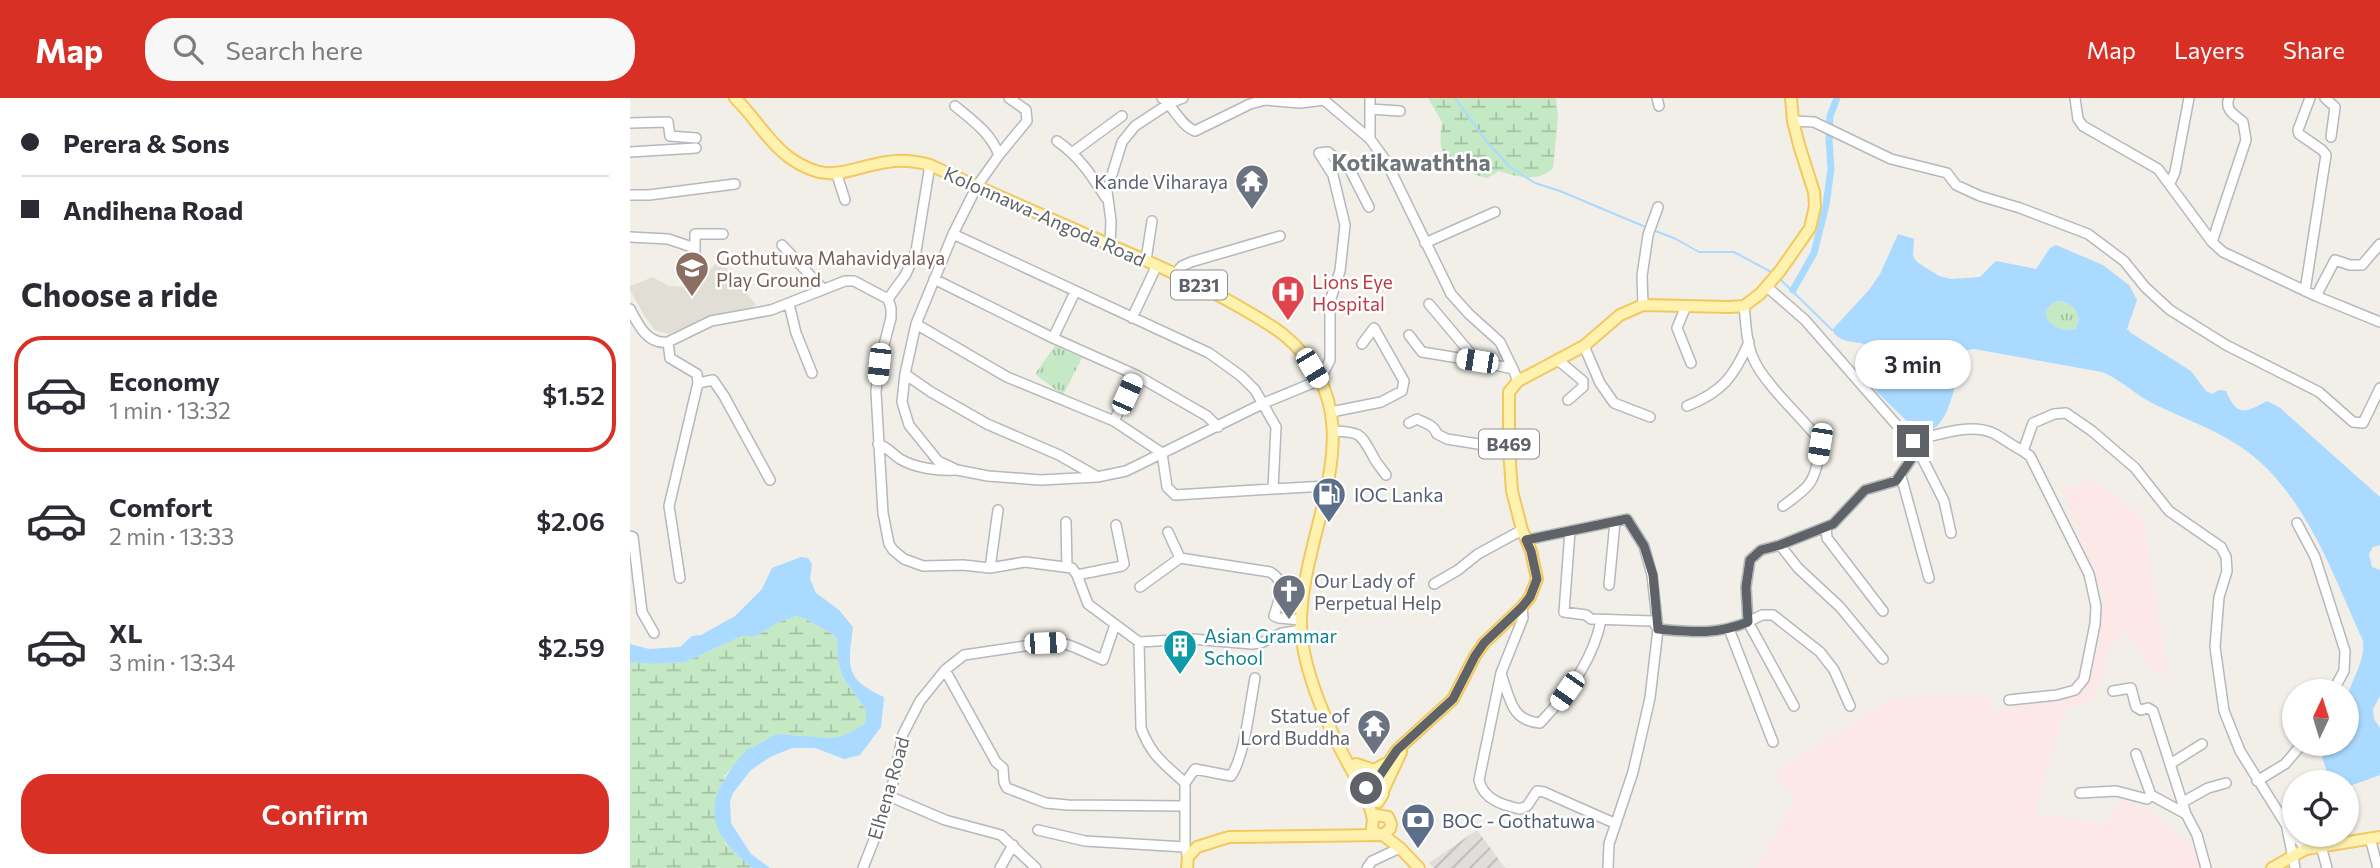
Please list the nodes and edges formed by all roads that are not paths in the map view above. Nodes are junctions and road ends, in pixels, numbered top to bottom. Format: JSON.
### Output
{"nodes":[{"id":1,"x":735,"y":98,"type":"edge"},
{"id":2,"x":1009,"y":98,"type":"edge"},
{"id":3,"x":1183,"y":98,"type":"edge"},
{"id":4,"x":1370,"y":98,"type":"edge"},
{"id":5,"x":1791,"y":98,"type":"edge"},
{"id":6,"x":2075,"y":98,"type":"edge"},
{"id":7,"x":2189,"y":98,"type":"edge"},
{"id":8,"x":2229,"y":98,"type":"edge"},
{"id":9,"x":2310,"y":98,"type":"edge"},
{"id":10,"x":2325,"y":98,"type":"edge"},
{"id":11,"x":1324,"y":99,"type":"edge"},
{"id":12,"x":1166,"y":101,"type":"edge"},
{"id":13,"x":955,"y":106,"type":"dead end"},
{"id":14,"x":1370,"y":109,"type":"junction"},
{"id":15,"x":1400,"y":111,"type":"dead end"},
{"id":16,"x":1122,"y":116,"type":"dead end"},
{"id":17,"x":1793,"y":121,"type":"junction"},
{"id":18,"x":630,"y":123,"type":"edge"},
{"id":19,"x":2331,"y":137,"type":"dead end"},
{"id":20,"x":696,"y":138,"type":"dead end"},
{"id":21,"x":1370,"y":139,"type":"junction"},
{"id":22,"x":1057,"y":141,"type":"dead end"},
{"id":23,"x":696,"y":148,"type":"dead end"},
{"id":24,"x":630,"y":152,"type":"edge"},
{"id":25,"x":1073,"y":152,"type":"junction"},
{"id":26,"x":999,"y":155,"type":"junction"},
{"id":27,"x":930,"y":166,"type":"junction"},
{"id":28,"x":837,"y":175,"type":"junction"},
{"id":29,"x":2170,"y":183,"type":"junction"},
{"id":30,"x":735,"y":184,"type":"dead end"},
{"id":31,"x":977,"y":186,"type":"junction"},
{"id":32,"x":630,"y":195,"type":"edge"},
{"id":33,"x":845,"y":200,"type":"dead end"},
{"id":34,"x":1109,"y":202,"type":"junction"},
{"id":35,"x":1658,"y":207,"type":"dead end"},
{"id":36,"x":1369,"y":208,"type":"dead end"},
{"id":37,"x":1495,"y":212,"type":"dead end"},
{"id":38,"x":1152,"y":221,"type":"dead end"},
{"id":39,"x":723,"y":234,"type":"dead end"},
{"id":40,"x":953,"y":234,"type":"junction"},
{"id":41,"x":1280,"y":236,"type":"dead end"},
{"id":42,"x":630,"y":237,"type":"edge"},
{"id":43,"x":2212,"y":242,"type":"junction"},
{"id":44,"x":1426,"y":243,"type":"junction"},
{"id":45,"x":2380,"y":244,"type":"edge"},
{"id":46,"x":782,"y":245,"type":"dead end"},
{"id":47,"x":1110,"y":245,"type":"junction"},
{"id":48,"x":695,"y":248,"type":"junction"},
{"id":49,"x":1152,"y":262,"type":"junction"},
{"id":50,"x":695,"y":263,"type":"dead end"},
{"id":51,"x":1176,"y":273,"type":"junction"},
{"id":52,"x":934,"y":279,"type":"junction"},
{"id":53,"x":1773,"y":279,"type":"junction"},
{"id":54,"x":823,"y":289,"type":"junction"},
{"id":55,"x":2305,"y":291,"type":"junction"},
{"id":56,"x":1074,"y":292,"type":"junction"},
{"id":57,"x":2316,"y":296,"type":"junction"},
{"id":58,"x":888,"y":299,"type":"junction"},
{"id":59,"x":789,"y":304,"type":"junction"},
{"id":60,"x":1429,"y":304,"type":"dead end"},
{"id":61,"x":1643,"y":305,"type":"junction"},
{"id":62,"x":1686,"y":306,"type":"junction"},
{"id":63,"x":1744,"y":306,"type":"junction"},
{"id":64,"x":630,"y":309,"type":"edge"},
{"id":65,"x":1132,"y":318,"type":"junction"},
{"id":66,"x":2380,"y":321,"type":"edge"},
{"id":67,"x":916,"y":324,"type":"junction"},
{"id":68,"x":1409,"y":335,"type":"dead end"},
{"id":69,"x":1053,"y":338,"type":"junction"},
{"id":70,"x":668,"y":342,"type":"junction"},
{"id":71,"x":1749,"y":342,"type":"junction"},
{"id":72,"x":1362,"y":344,"type":"dead end"},
{"id":73,"x":1584,"y":346,"type":"junction"},
{"id":74,"x":1477,"y":361,"type":"junction"},
{"id":75,"x":1559,"y":361,"type":"junction"},
{"id":76,"x":1691,"y":363,"type":"dead end"},
{"id":77,"x":1513,"y":369,"type":"junction"},
{"id":78,"x":812,"y":373,"type":"dead end"},
{"id":79,"x":905,"y":374,"type":"junction"},
{"id":80,"x":1136,"y":375,"type":"junction"},
{"id":81,"x":1320,"y":380,"type":"junction"},
{"id":82,"x":1518,"y":381,"type":"junction"},
{"id":83,"x":698,"y":383,"type":"junction"},
{"id":84,"x":2380,"y":388,"type":"edge"},
{"id":85,"x":1568,"y":400,"type":"dead end"},
{"id":86,"x":1264,"y":403,"type":"junction"},
{"id":87,"x":1687,"y":406,"type":"dead end"},
{"id":88,"x":1331,"y":412,"type":"junction"},
{"id":89,"x":1650,"y":417,"type":"dead end"},
{"id":90,"x":1114,"y":421,"type":"junction"},
{"id":91,"x":1409,"y":423,"type":"dead end"},
{"id":92,"x":1218,"y":427,"type":"junction"},
{"id":93,"x":1334,"y":431,"type":"junction"},
{"id":94,"x":1913,"y":441,"type":"junction"},
{"id":95,"x":878,"y":444,"type":"junction"},
{"id":96,"x":1509,"y":449,"type":"junction"},
{"id":97,"x":2023,"y":451,"type":"junction"},
{"id":98,"x":1162,"y":453,"type":"junction"},
{"id":99,"x":957,"y":470,"type":"junction"},
{"id":100,"x":1386,"y":475,"type":"dead end"},
{"id":101,"x":1901,"y":476,"type":"junction"},
{"id":102,"x":1097,"y":477,"type":"junction"},
{"id":103,"x":770,"y":480,"type":"dead end"},
{"id":104,"x":1327,"y":486,"type":"junction"},
{"id":105,"x":1273,"y":489,"type":"junction"},
{"id":106,"x":1783,"y":506,"type":"dead end"},
{"id":107,"x":998,"y":510,"type":"dead end"},
{"id":108,"x":1066,"y":522,"type":"dead end"},
{"id":109,"x":1615,"y":522,"type":"junction"},
{"id":110,"x":2297,"y":523,"type":"dead end"},
{"id":111,"x":1116,"y":525,"type":"dead end"},
{"id":112,"x":1826,"y":527,"type":"junction"},
{"id":113,"x":1570,"y":530,"type":"junction"},
{"id":114,"x":1168,"y":532,"type":"dead end"},
{"id":115,"x":1951,"y":533,"type":"dead end"},
{"id":116,"x":1524,"y":535,"type":"junction"},
{"id":117,"x":630,"y":536,"type":"edge"},
{"id":118,"x":1780,"y":545,"type":"junction"},
{"id":119,"x":1180,"y":558,"type":"junction"},
{"id":120,"x":1067,"y":567,"type":"junction"},
{"id":121,"x":990,"y":568,"type":"junction"},
{"id":122,"x":1077,"y":575,"type":"junction"},
{"id":123,"x":680,"y":578,"type":"dead end"},
{"id":124,"x":1930,"y":578,"type":"dead end"},
{"id":125,"x":1434,"y":583,"type":"dead end"},
{"id":126,"x":1609,"y":585,"type":"dead end"},
{"id":127,"x":1140,"y":587,"type":"dead end"},
{"id":128,"x":1522,"y":607,"type":"junction"},
{"id":129,"x":1883,"y":611,"type":"dead end"},
{"id":130,"x":1601,"y":620,"type":"junction"},
{"id":131,"x":1748,"y":622,"type":"junction"},
{"id":132,"x":1115,"y":625,"type":"junction"},
{"id":133,"x":1301,"y":625,"type":"junction"},
{"id":134,"x":1658,"y":629,"type":"junction"},
{"id":135,"x":1729,"y":629,"type":"junction"},
{"id":136,"x":654,"y":634,"type":"dead end"},
{"id":137,"x":1139,"y":642,"type":"junction"},
{"id":138,"x":1883,"y":659,"type":"dead end"},
{"id":139,"x":945,"y":670,"type":"junction"},
{"id":140,"x":1501,"y":673,"type":"junction"},
{"id":141,"x":1255,"y":678,"type":"dead end"},
{"id":142,"x":2340,"y":679,"type":"edge"},
{"id":143,"x":2113,"y":691,"type":"dead end"},
{"id":144,"x":2008,"y":700,"type":"dead end"},
{"id":145,"x":1794,"y":706,"type":"dead end"},
{"id":146,"x":1850,"y":706,"type":"dead end"},
{"id":147,"x":1334,"y":734,"type":"junction"},
{"id":148,"x":1773,"y":742,"type":"dead end"},
{"id":149,"x":1405,"y":744,"type":"junction"},
{"id":150,"x":2202,"y":744,"type":"dead end"},
{"id":151,"x":2136,"y":754,"type":"dead end"},
{"id":152,"x":2292,"y":756,"type":"edge"},
{"id":153,"x":1387,"y":763,"type":"junction"},
{"id":154,"x":1356,"y":764,"type":"junction"},
{"id":155,"x":2170,"y":764,"type":"junction"},
{"id":156,"x":2258,"y":781,"type":"junction"},
{"id":157,"x":1185,"y":783,"type":"junction"},
{"id":158,"x":2226,"y":783,"type":"dead end"},
{"id":159,"x":1373,"y":792,"type":"junction"},
{"id":160,"x":2080,"y":793,"type":"dead end"},
{"id":161,"x":2151,"y":795,"type":"junction"},
{"id":162,"x":889,"y":796,"type":"junction"},
{"id":163,"x":2183,"y":802,"type":"junction"},
{"id":164,"x":1184,"y":806,"type":"junction"},
{"id":165,"x":2186,"y":814,"type":"junction"},
{"id":166,"x":2282,"y":818,"type":"edge"},
{"id":167,"x":1372,"y":820,"type":"junction"},
{"id":168,"x":1390,"y":820,"type":"junction"},
{"id":169,"x":1614,"y":823,"type":"junction"},
{"id":170,"x":1038,"y":830,"type":"dead end"},
{"id":171,"x":1350,"y":835,"type":"junction"},
{"id":172,"x":1382,"y":835,"type":"junction"},
{"id":173,"x":2375,"y":837,"type":"edge"},
{"id":174,"x":1013,"y":845,"type":"junction"},
{"id":175,"x":2292,"y":847,"type":"edge"},
{"id":176,"x":2317,"y":847,"type":"edge"},
{"id":177,"x":2322,"y":847,"type":"edge"},
{"id":178,"x":1400,"y":848,"type":"junction"},
{"id":179,"x":2306,"y":849,"type":"joint"},
{"id":180,"x":2294,"y":855,"type":"junction"},
{"id":181,"x":1187,"y":857,"type":"edge"},
{"id":182,"x":1413,"y":866,"type":"edge"},
{"id":183,"x":863,"y":868,"type":"edge"},
{"id":184,"x":1000,"y":868,"type":"edge"},
{"id":185,"x":1036,"y":868,"type":"edge"},
{"id":186,"x":1367,"y":868,"type":"edge"},
{"id":187,"x":1608,"y":868,"type":"edge"},
{"id":188,"x":2206,"y":868,"type":"edge"},
{"id":189,"x":2272,"y":868,"type":"edge"},
{"id":190,"x":2295,"y":868,"type":"edge"},
{"id":191,"x":2327,"y":868,"type":"edge"},
{"id":192,"x":2378,"y":868,"type":"edge"}],
"edges":[{"from":1,"to":28,"type":"main road"},
{"from":2,"to":26,"type":"street"},
{"from":3,"to":12,"type":"street"},
{"from":4,"to":14,"type":"street"},
{"from":5,"to":17,"type":"main road"},
{"from":6,"to":29,"type":"street"},
{"from":7,"to":29,"type":"street"},
{"from":8,"to":43,"type":"street"},
{"from":9,"to":55,"type":"street"},
{"from":10,"to":19,"type":"street"},
{"from":11,"to":12,"type":"street"},
{"from":11,"to":21,"type":"street"},
{"from":12,"to":34,"type":"street"},
{"from":13,"to":26,"type":"street"},
{"from":14,"to":15,"type":"street"},
{"from":14,"to":21,"type":"street"},
{"from":16,"to":25,"type":"street"},
{"from":17,"to":53,"type":"main road"},
{"from":17,"to":84,"type":"street"},
{"from":18,"to":20,"type":"street"},
{"from":21,"to":44,"type":"street"},
{"from":22,"to":25,"type":"street"},
{"from":23,"to":24,"type":"street"},
{"from":25,"to":34,"type":"street"},
{"from":26,"to":31,"type":"street"},
{"from":27,"to":28,"type":"main road","name":"Kolonnawa-Angoda Road","number":"B231"},
{"from":27,"to":31,"type":"main road","name":"Kolonnawa-Angoda Road","number":"B231"},
{"from":27,"to":58,"type":"street"},
{"from":28,"to":33,"type":"street"},
{"from":29,"to":43,"type":"street"},
{"from":30,"to":32,"type":"street"},
{"from":31,"to":40,"type":"street"},
{"from":31,"to":47,"type":"main road","name":"Kolonnawa-Angoda Road","number":"B231"},
{"from":34,"to":47,"type":"street"},
{"from":35,"to":61,"type":"street"},
{"from":36,"to":81,"type":"street"},
{"from":37,"to":44,"type":"street"},
{"from":38,"to":49,"type":"street"},
{"from":39,"to":48,"type":"street"},
{"from":40,"to":52,"type":"street"},
{"from":40,"to":56,"type":"street"},
{"from":41,"to":51,"type":"street"},
{"from":42,"to":48,"type":"street"},
{"from":43,"to":55,"type":"street"},
{"from":44,"to":77,"type":"street"},
{"from":45,"to":57,"type":"street"},
{"from":46,"to":54,"type":"street"},
{"from":47,"to":49,"type":"main road","name":"Kolonnawa-Angoda Road","number":"B231"},
{"from":48,"to":50,"type":"street"},
{"from":49,"to":51,"type":"main road","name":"Kolonnawa-Angoda Road","number":"B231"},
{"from":49,"to":65,"type":"street"},
{"from":51,"to":81,"type":"main road","name":"Kolonnawa-Angoda Road","number":"B231"},
{"from":52,"to":67,"type":"street"},
{"from":52,"to":69,"type":"street"},
{"from":53,"to":63,"type":"main road"},
{"from":53,"to":94,"type":"street"},
{"from":54,"to":58,"type":"street"},
{"from":54,"to":59,"type":"street"},
{"from":55,"to":57,"type":"street"},
{"from":56,"to":65,"type":"street"},
{"from":56,"to":69,"type":"street"},
{"from":57,"to":66,"type":"street"},
{"from":58,"to":95,"type":"street"},
{"from":59,"to":70,"type":"street"},
{"from":59,"to":78,"type":"street"},
{"from":60,"to":74,"type":"street"},
{"from":61,"to":62,"type":"main road"},
{"from":61,"to":73,"type":"main road"},
{"from":62,"to":63,"type":"main road"},
{"from":62,"to":76,"type":"street"},
{"from":63,"to":71,"type":"street"},
{"from":64,"to":70,"type":"street"},
{"from":65,"to":86,"type":"street"},
{"from":67,"to":79,"type":"street"},
{"from":67,"to":90,"type":"street"},
{"from":68,"to":74,"type":"street"},
{"from":69,"to":80,"type":"street"},
{"from":70,"to":83,"type":"street"},
{"from":71,"to":87,"type":"street"},
{"from":71,"to":106,"type":"street"},
{"from":72,"to":88,"type":"street"},
{"from":73,"to":75,"type":"main road"},
{"from":73,"to":89,"type":"street"},
{"from":74,"to":77,"type":"street"},
{"from":75,"to":82,"type":"main road"},
{"from":75,"to":85,"type":"street"},
{"from":77,"to":82,"type":"street"},
{"from":79,"to":99,"type":"street"},
{"from":79,"to":102,"type":"street"},
{"from":80,"to":90,"type":"street"},
{"from":80,"to":92,"type":"street"},
{"from":81,"to":86,"type":"street"},
{"from":81,"to":88,"type":"main road","name":"Kolonnawa-Angoda Road","number":"B231"},
{"from":82,"to":96,"type":"main road","number":"B469"},
{"from":83,"to":103,"type":"street"},
{"from":83,"to":123,"type":"street"},
{"from":86,"to":92,"type":"street"},
{"from":86,"to":105,"type":"street"},
{"from":88,"to":93,"type":"main road","name":"Kolonnawa-Angoda Road","number":"B231"},
{"from":90,"to":98,"type":"street"},
{"from":91,"to":96,"type":"street"},
{"from":92,"to":98,"type":"street"},
{"from":93,"to":100,"type":"street"},
{"from":93,"to":104,"type":"main road","name":"Kolonnawa-Angoda Road","number":"B231"},
{"from":94,"to":97,"type":"street"},
{"from":94,"to":101,"type":"street"},
{"from":94,"to":115,"type":"street"},
{"from":95,"to":99,"type":"street"},
{"from":95,"to":121,"type":"street"},
{"from":96,"to":116,"type":"main road","number":"B469"},
{"from":97,"to":144,"type":"street"},
{"from":97,"to":156,"type":"street"},
{"from":98,"to":102,"type":"street"},
{"from":98,"to":105,"type":"street"},
{"from":99,"to":102,"type":"street"},
{"from":101,"to":112,"type":"street"},
{"from":101,"to":124,"type":"street"},
{"from":104,"to":105,"type":"street"},
{"from":104,"to":133,"type":"main road","name":"Kolonnawa-Angoda Road","number":"B231"},
{"from":107,"to":121,"type":"street"},
{"from":108,"to":120,"type":"street"},
{"from":109,"to":113,"type":"street"},
{"from":109,"to":126,"type":"street"},
{"from":109,"to":134,"type":"street"},
{"from":110,"to":142,"type":"street"},
{"from":111,"to":122,"type":"street"},
{"from":112,"to":118,"type":"street"},
{"from":112,"to":129,"type":"street"},
{"from":113,"to":116,"type":"street"},
{"from":113,"to":130,"type":"street"},
{"from":114,"to":119,"type":"street"},
{"from":116,"to":125,"type":"street"},
{"from":116,"to":128,"type":"main road","number":"B469"},
{"from":117,"to":136,"type":"street"},
{"from":118,"to":131,"type":"street"},
{"from":118,"to":138,"type":"street"},
{"from":119,"to":127,"type":"street"},
{"from":119,"to":133,"type":"street"},
{"from":120,"to":121,"type":"street"},
{"from":120,"to":122,"type":"street"},
{"from":122,"to":132,"type":"street"},
{"from":128,"to":140,"type":"street"},
{"from":128,"to":149,"type":"main road","number":"B469"},
{"from":130,"to":134,"type":"street"},
{"from":130,"to":140,"type":"street"},
{"from":131,"to":135,"type":"street"},
{"from":131,"to":145,"type":"street"},
{"from":131,"to":146,"type":"street"},
{"from":132,"to":137,"type":"street"},
{"from":132,"to":139,"type":"street","name":"Elhena Road"},
{"from":133,"to":137,"type":"street"},
{"from":133,"to":147,"type":"main road","name":"Kolonnawa-Angoda Road","number":"B231"},
{"from":134,"to":135,"type":"street"},
{"from":134,"to":169,"type":"street"},
{"from":135,"to":148,"type":"street"},
{"from":137,"to":157,"type":"street"},
{"from":139,"to":162,"type":"street","name":"Elhena Road"},
{"from":139,"to":164,"type":"street"},
{"from":140,"to":169,"type":"street"},
{"from":141,"to":157,"type":"street"},
{"from":143,"to":155,"type":"street"},
{"from":147,"to":154,"type":"main road","name":"Kolonnawa-Angoda Road","number":"B231"},
{"from":147,"to":159,"type":"main road","name":"Kolonnawa-Angoda Road","number":"B231"},
{"from":149,"to":153,"type":"main road","number":"B469"},
{"from":149,"to":159,"type":"main road","number":"B469"},
{"from":150,"to":155,"type":"street"},
{"from":151,"to":161,"type":"street"},
{"from":152,"to":156,"type":"street"},
{"from":153,"to":154,"type":"main road"},
{"from":153,"to":159,"type":"main road","number":"B469"},
{"from":154,"to":159,"type":"main road","name":"Kolonnawa-Angoda Road","number":"B231"},
{"from":155,"to":163,"type":"street"},
{"from":156,"to":166,"type":"street"},
{"from":157,"to":164,"type":"street"},
{"from":158,"to":163,"type":"street"},
{"from":159,"to":167,"type":"main road","number":"B231"},
{"from":159,"to":168,"type":"main road","number":"B231"},
{"from":160,"to":161,"type":"street"},
{"from":161,"to":165,"type":"street"},
{"from":162,"to":174,"type":"street"},
{"from":162,"to":183,"type":"street","name":"Elhena Road"},
{"from":163,"to":165,"type":"street"},
{"from":164,"to":181,"type":"street"},
{"from":165,"to":188,"type":"street"},
{"from":167,"to":168,"type":"main road"},
{"from":167,"to":171,"type":"main road"},
{"from":167,"to":172,"type":"main road"},
{"from":168,"to":172,"type":"main road"},
{"from":168,"to":178,"type":"main road","number":"B231"},
{"from":169,"to":187,"type":"street"},
{"from":170,"to":181,"type":"street"},
{"from":171,"to":172,"type":"main road"},
{"from":171,"to":181,"type":"main road"},
{"from":172,"to":178,"type":"main road","number":"B231"},
{"from":173,"to":192,"type":"street"},
{"from":174,"to":184,"type":"street"},
{"from":174,"to":185,"type":"street"},
{"from":175,"to":180,"type":"street"},
{"from":176,"to":179,"type":"main road"},
{"from":177,"to":191,"type":"street"},
{"from":178,"to":182,"type":"main road","number":"B231"},
{"from":178,"to":186,"type":"street"},
{"from":179,"to":180,"type":"main road"},
{"from":180,"to":189,"type":"main road"},
{"from":180,"to":190,"type":"street"}]}
